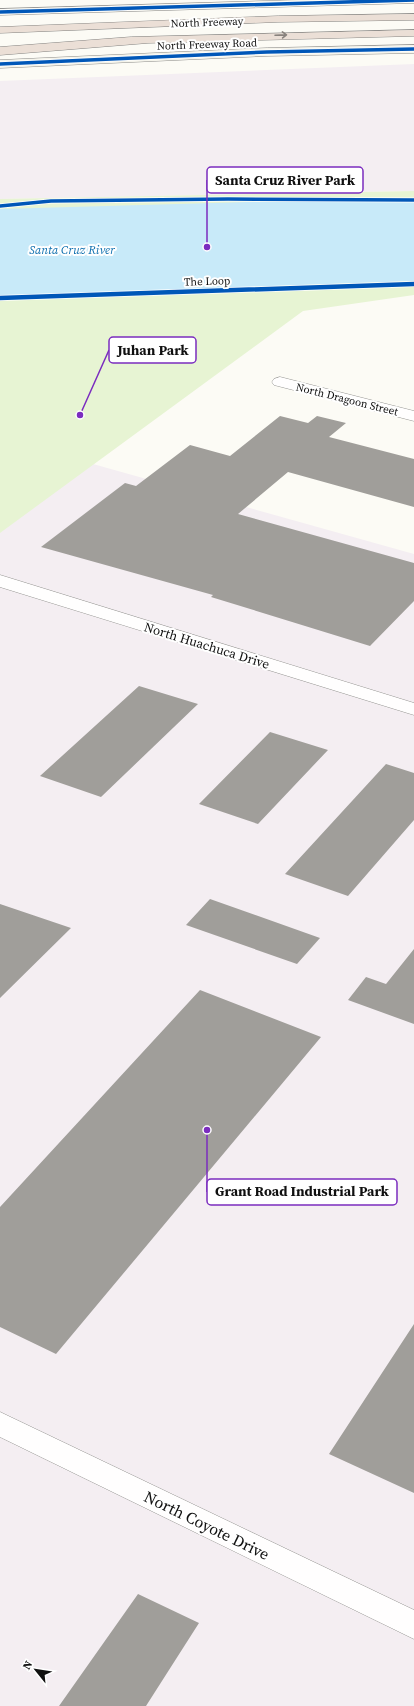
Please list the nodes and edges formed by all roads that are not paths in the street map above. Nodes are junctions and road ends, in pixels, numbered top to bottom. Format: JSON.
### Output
{"nodes":[{"id":1,"x":414,"y":0,"type":"edge"},
{"id":2,"x":0,"y":12,"type":"edge"},
{"id":3,"x":414,"y":16,"type":"edge"},
{"id":4,"x":278,"y":19,"type":"junction"},
{"id":5,"x":0,"y":22,"type":"edge"},
{"id":6,"x":0,"y":30,"type":"edge"},
{"id":7,"x":414,"y":33,"type":"edge"},
{"id":8,"x":172,"y":39,"type":"junction"},
{"id":9,"x":0,"y":46,"type":"edge"},
{"id":10,"x":414,"y":50,"type":"edge"},
{"id":11,"x":0,"y":51,"type":"edge"},
{"id":12,"x":0,"y":64,"type":"edge"},
{"id":13,"x":280,"y":382,"type":"dead end"},
{"id":14,"x":414,"y":416,"type":"edge"},
{"id":15,"x":0,"y":581,"type":"edge"},
{"id":16,"x":414,"y":710,"type":"edge"},
{"id":17,"x":0,"y":1424,"type":"edge"},
{"id":18,"x":414,"y":1625,"type":"edge"}],
"edges":[{"from":1,"to":2,"type":"main road"},
{"from":3,"to":4,"type":"highway","name":"North Freeway"},
{"from":4,"to":5,"type":"highway"},
{"from":4,"to":6,"type":"highway","name":"North Freeway"},
{"from":8,"to":7,"type":"highway","name":"North Freeway","one_way":true},
{"from":8,"to":9,"type":"highway","name":"North Freeway"},
{"from":8,"to":11,"type":"highway"},
{"from":10,"to":12,"type":"main road","name":"North Freeway Road"},
{"from":13,"to":14,"type":"street","name":"North Dragoon Street"},
{"from":15,"to":16,"type":"street","name":"North Huachuca Drive"},
{"from":17,"to":18,"type":"street","name":"North Coyote Drive"}]}
